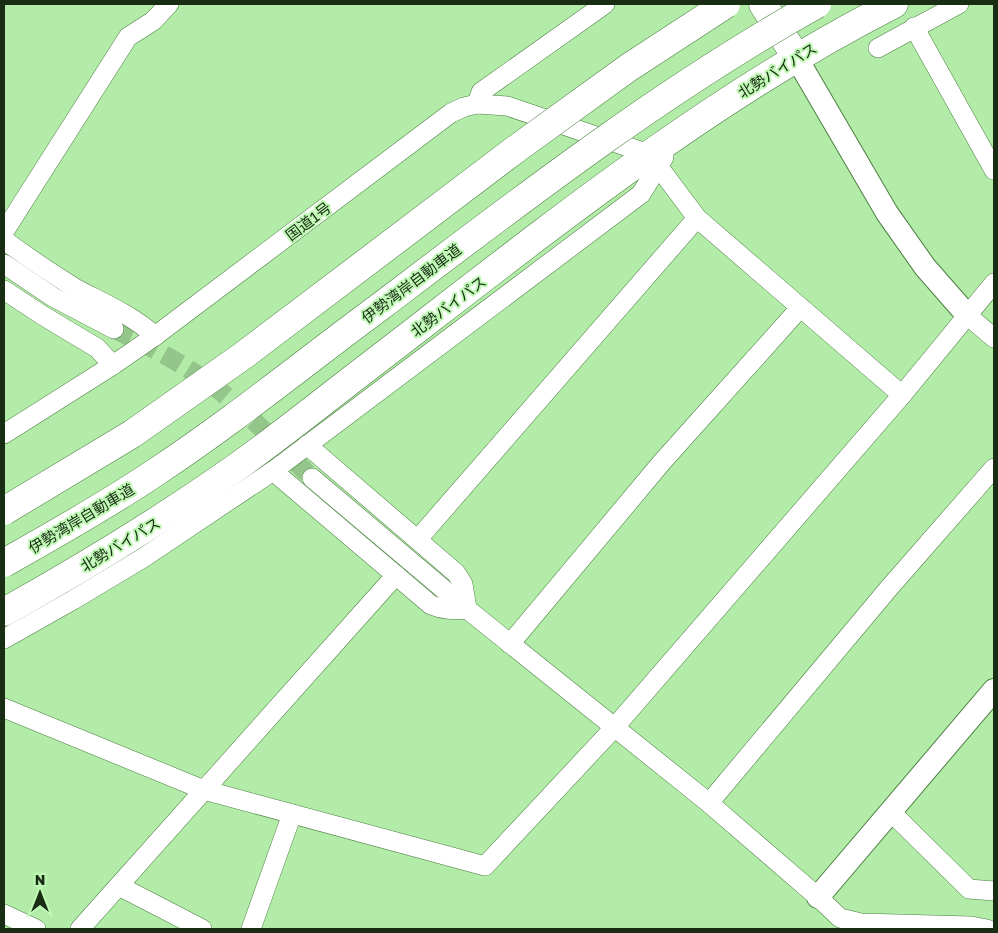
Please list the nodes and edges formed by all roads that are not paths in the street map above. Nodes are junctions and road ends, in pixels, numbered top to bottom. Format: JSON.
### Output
{"nodes":[{"id":1,"x":169,"y":4,"type":"edge"},
{"id":2,"x":605,"y":4,"type":"edge"},
{"id":3,"x":726,"y":4,"type":"edge"},
{"id":4,"x":763,"y":4,"type":"edge"},
{"id":5,"x":817,"y":4,"type":"edge"},
{"id":6,"x":894,"y":4,"type":"edge"},
{"id":7,"x":959,"y":4,"type":"edge"},
{"id":8,"x":914,"y":26,"type":"junction"},
{"id":9,"x":878,"y":48,"type":"dead end"},
{"id":10,"x":796,"y":57,"type":"junction"},
{"id":11,"x":477,"y":104,"type":"junction"},
{"id":12,"x":654,"y":160,"type":"junction"},
{"id":13,"x":994,"y":170,"type":"edge"},
{"id":14,"x":697,"y":218,"type":"junction"},
{"id":15,"x":4,"y":232,"type":"edge"},
{"id":16,"x":4,"y":240,"type":"edge"},
{"id":17,"x":4,"y":264,"type":"edge"},
{"id":18,"x":994,"y":283,"type":"edge"},
{"id":19,"x":4,"y":290,"type":"edge"},
{"id":20,"x":800,"y":308,"type":"junction"},
{"id":21,"x":967,"y":315,"type":"junction"},
{"id":22,"x":114,"y":329,"type":"tunnel mouth"},
{"id":23,"x":155,"y":336,"type":"junction"},
{"id":24,"x":994,"y":338,"type":"edge"},
{"id":25,"x":113,"y":365,"type":"junction"},
{"id":26,"x":902,"y":395,"type":"junction"},
{"id":27,"x":4,"y":434,"type":"edge"},
{"id":28,"x":307,"y":446,"type":"junction"},
{"id":29,"x":994,"y":468,"type":"edge"},
{"id":30,"x":273,"y":471,"type":"junction"},
{"id":31,"x":312,"y":478,"type":"tunnel mouth"},
{"id":32,"x":4,"y":511,"type":"edge"},
{"id":33,"x":418,"y":539,"type":"junction"},
{"id":34,"x":4,"y":563,"type":"edge"},
{"id":35,"x":396,"y":575,"type":"junction"},
{"id":36,"x":467,"y":609,"type":"junction"},
{"id":37,"x":4,"y":612,"type":"edge"},
{"id":38,"x":4,"y":639,"type":"edge"},
{"id":39,"x":510,"y":644,"type":"junction"},
{"id":40,"x":994,"y":690,"type":"edge"},
{"id":41,"x":4,"y":708,"type":"edge"},
{"id":42,"x":614,"y":728,"type":"junction"},
{"id":43,"x":204,"y":790,"type":"junction"},
{"id":44,"x":709,"y":803,"type":"junction"},
{"id":45,"x":891,"y":812,"type":"junction"},
{"id":46,"x":292,"y":814,"type":"junction"},
{"id":47,"x":119,"y":886,"type":"junction"},
{"id":48,"x":994,"y":891,"type":"edge"},
{"id":49,"x":818,"y":897,"type":"junction"},
{"id":50,"x":4,"y":914,"type":"edge"},
{"id":51,"x":36,"y":929,"type":"edge"},
{"id":52,"x":80,"y":929,"type":"edge"},
{"id":53,"x":202,"y":929,"type":"edge"},
{"id":54,"x":251,"y":929,"type":"edge"},
{"id":55,"x":987,"y":929,"type":"edge"}],
"edges":[{"from":1,"to":15,"type":"street"},
{"from":2,"to":11,"type":"street"},
{"from":3,"to":32,"type":"main road","bridge":true},
{"from":4,"to":10,"type":"main road"},
{"from":5,"to":34,"type":"main road","name":"伊勢湾岸自動車道","bridge":true},
{"from":6,"to":10,"type":"main road","name":"北勢バイパス"},
{"from":7,"to":8,"type":"street"},
{"from":8,"to":9,"type":"street"},
{"from":8,"to":13,"type":"street"},
{"from":10,"to":12,"type":"main road","name":"北勢バイパス"},
{"from":10,"to":21,"type":"street"},
{"from":11,"to":12,"type":"street"},
{"from":11,"to":23,"type":"street","name":"国道1号"},
{"from":12,"to":14,"type":"street"},
{"from":12,"to":28,"type":"street"},
{"from":12,"to":37,"type":"main road","name":"北勢バイパス"},
{"from":14,"to":20,"type":"street"},
{"from":14,"to":33,"type":"street"},
{"from":16,"to":23,"type":"street"},
{"from":17,"to":22,"type":"street"},
{"from":18,"to":21,"type":"street"},
{"from":19,"to":25,"type":"street"},
{"from":20,"to":26,"type":"street"},
{"from":20,"to":39,"type":"street"},
{"from":21,"to":24,"type":"street"},
{"from":21,"to":26,"type":"street"},
{"from":23,"to":25,"type":"street","name":"国道1号"},
{"from":25,"to":27,"type":"street","name":"国道1号"},
{"from":26,"to":42,"type":"street"},
{"from":28,"to":30,"type":"street"},
{"from":28,"to":33,"type":"street"},
{"from":29,"to":44,"type":"street"},
{"from":30,"to":35,"type":"street"},
{"from":30,"to":38,"type":"street"},
{"from":31,"to":36,"type":"street"},
{"from":33,"to":36,"type":"street"},
{"from":35,"to":36,"type":"street"},
{"from":35,"to":43,"type":"street"},
{"from":36,"to":39,"type":"street"},
{"from":39,"to":42,"type":"street"},
{"from":40,"to":45,"type":"street"},
{"from":41,"to":43,"type":"street"},
{"from":42,"to":44,"type":"street"},
{"from":42,"to":46,"type":"street"},
{"from":43,"to":46,"type":"street"},
{"from":43,"to":47,"type":"street"},
{"from":44,"to":49,"type":"street"},
{"from":45,"to":48,"type":"street"},
{"from":45,"to":49,"type":"street"},
{"from":46,"to":54,"type":"street"},
{"from":47,"to":52,"type":"street"},
{"from":47,"to":53,"type":"street"},
{"from":49,"to":55,"type":"street"},
{"from":50,"to":51,"type":"street"}]}
